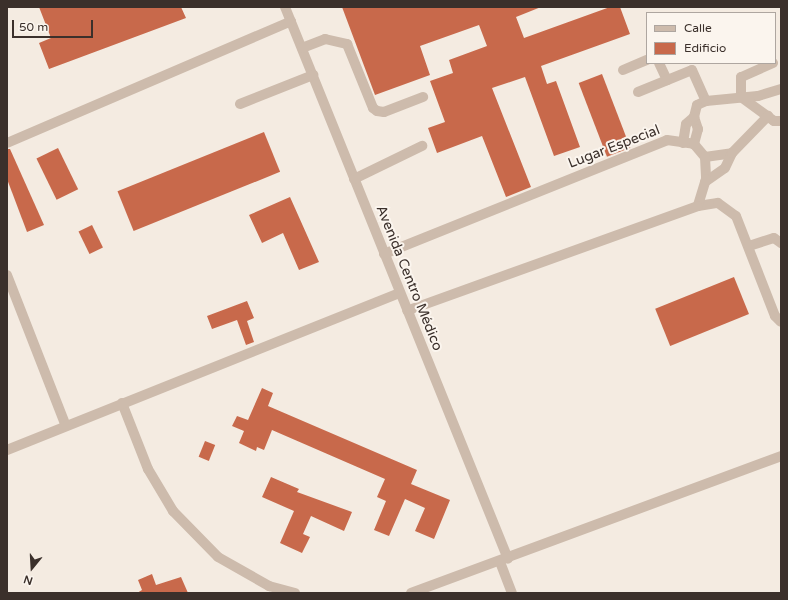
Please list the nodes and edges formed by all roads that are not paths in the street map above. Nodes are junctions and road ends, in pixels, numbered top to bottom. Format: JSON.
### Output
{"nodes":[{"id":1,"x":285,"y":7,"type":"edge"},
{"id":2,"x":291,"y":21,"type":"junction"},
{"id":3,"x":302,"y":48,"type":"junction"},
{"id":4,"x":646,"y":60,"type":"edge"},
{"id":5,"x":659,"y":64,"type":"edge"},
{"id":6,"x":772,"y":64,"type":"edge"},
{"id":7,"x":623,"y":70,"type":"dead end"},
{"id":8,"x":313,"y":75,"type":"junction"},
{"id":9,"x":667,"y":80,"type":"junction"},
{"id":10,"x":781,"y":90,"type":"edge"},
{"id":11,"x":638,"y":92,"type":"dead end"},
{"id":12,"x":423,"y":97,"type":"dead end"},
{"id":13,"x":741,"y":97,"type":"junction"},
{"id":14,"x":706,"y":101,"type":"junction"},
{"id":15,"x":240,"y":104,"type":"dead end"},
{"id":16,"x":768,"y":116,"type":"junction"},
{"id":17,"x":694,"y":117,"type":"junction"},
{"id":18,"x":781,"y":122,"type":"edge"},
{"id":19,"x":7,"y":143,"type":"edge"},
{"id":20,"x":683,"y":143,"type":"junction"},
{"id":21,"x":694,"y":144,"type":"junction"},
{"id":22,"x":422,"y":146,"type":"dead end"},
{"id":23,"x":732,"y":153,"type":"junction"},
{"id":24,"x":705,"y":157,"type":"junction"},
{"id":25,"x":354,"y":179,"type":"junction"},
{"id":26,"x":706,"y":182,"type":"junction"},
{"id":27,"x":698,"y":206,"type":"junction"},
{"id":28,"x":781,"y":243,"type":"edge"},
{"id":29,"x":749,"y":246,"type":"junction"},
{"id":30,"x":384,"y":254,"type":"junction"},
{"id":31,"x":7,"y":275,"type":"edge"},
{"id":32,"x":400,"y":293,"type":"junction"},
{"id":33,"x":407,"y":311,"type":"junction"},
{"id":34,"x":781,"y":322,"type":"edge"},
{"id":35,"x":122,"y":404,"type":"junction"},
{"id":36,"x":66,"y":426,"type":"junction"},
{"id":37,"x":7,"y":450,"type":"edge"},
{"id":38,"x":781,"y":456,"type":"edge"},
{"id":39,"x":504,"y":561,"type":"junction"},
{"id":40,"x":295,"y":593,"type":"edge"},
{"id":41,"x":411,"y":593,"type":"edge"},
{"id":42,"x":512,"y":593,"type":"edge"}],
"edges":[{"from":1,"to":2,"type":"street","name":"Avenida Centro Médico"},
{"from":2,"to":3,"type":"street","name":"Avenida Centro Médico"},
{"from":2,"to":19,"type":"street"},
{"from":3,"to":8,"type":"street","name":"Avenida Centro Médico"},
{"from":3,"to":12,"type":"street"},
{"from":4,"to":7,"type":"street"},
{"from":5,"to":9,"type":"street"},
{"from":6,"to":13,"type":"street"},
{"from":8,"to":15,"type":"street"},
{"from":8,"to":25,"type":"street","name":"Avenida Centro Médico"},
{"from":9,"to":11,"type":"street"},
{"from":9,"to":14,"type":"street"},
{"from":10,"to":13,"type":"street"},
{"from":13,"to":14,"type":"street"},
{"from":13,"to":16,"type":"street"},
{"from":14,"to":17,"type":"street"},
{"from":16,"to":18,"type":"street"},
{"from":16,"to":23,"type":"street"},
{"from":17,"to":20,"type":"street"},
{"from":17,"to":21,"type":"street"},
{"from":20,"to":21,"type":"street","name":"Lugar Especial"},
{"from":20,"to":30,"type":"street","name":"Lugar Especial"},
{"from":21,"to":24,"type":"street"},
{"from":22,"to":25,"type":"street"},
{"from":23,"to":24,"type":"street"},
{"from":23,"to":26,"type":"street"},
{"from":24,"to":26,"type":"street"},
{"from":25,"to":30,"type":"street","name":"Avenida Centro Médico"},
{"from":26,"to":27,"type":"street"},
{"from":27,"to":29,"type":"street"},
{"from":27,"to":33,"type":"street"},
{"from":28,"to":29,"type":"street"},
{"from":29,"to":34,"type":"street"},
{"from":30,"to":32,"type":"street","name":"Avenida Centro Médico"},
{"from":31,"to":36,"type":"street"},
{"from":32,"to":33,"type":"street","name":"Avenida Centro Médico"},
{"from":32,"to":35,"type":"street"},
{"from":33,"to":39,"type":"street","name":"Avenida Centro Médico"},
{"from":35,"to":36,"type":"street"},
{"from":35,"to":40,"type":"street"},
{"from":36,"to":37,"type":"street"},
{"from":38,"to":39,"type":"street"},
{"from":39,"to":41,"type":"street"},
{"from":39,"to":42,"type":"street","name":"Avenida Centro Médico"}]}
